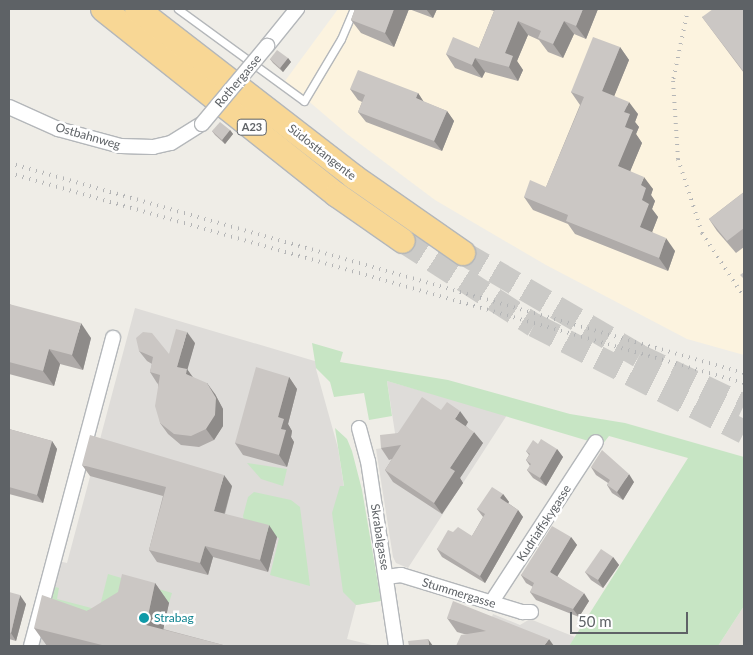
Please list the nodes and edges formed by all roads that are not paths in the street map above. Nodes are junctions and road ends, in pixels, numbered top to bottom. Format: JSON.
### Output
{"nodes":[{"id":1,"x":104,"y":9,"type":"edge"},
{"id":2,"x":137,"y":9,"type":"edge"},
{"id":3,"x":178,"y":9,"type":"edge"},
{"id":4,"x":297,"y":9,"type":"edge"},
{"id":5,"x":354,"y":9,"type":"edge"},
{"id":6,"x":9,"y":107,"type":"edge"},
{"id":7,"x":170,"y":143,"type":"joint"},
{"id":8,"x":403,"y":241,"type":"tunnel mouth"},
{"id":9,"x":463,"y":253,"type":"tunnel mouth"},
{"id":10,"x":113,"y":338,"type":"dead end"},
{"id":11,"x":359,"y":428,"type":"dead end"},
{"id":12,"x":596,"y":442,"type":"dead end"},
{"id":13,"x":387,"y":577,"type":"junction"},
{"id":14,"x":491,"y":603,"type":"junction"},
{"id":15,"x":531,"y":612,"type":"dead end"},
{"id":16,"x":31,"y":646,"type":"edge"},
{"id":17,"x":396,"y":646,"type":"edge"}],
"edges":[{"from":1,"to":8,"type":"highway","name":"Südosttangente","number":"A23"},
{"from":2,"to":9,"type":"highway","name":"Südosttangente","number":"A23"},
{"from":3,"to":5,"type":"lane"},
{"from":4,"to":7,"type":"street","name":"Rothergasse","bridge":true},
{"from":6,"to":7,"type":"street","name":"Ostbahnweg"},
{"from":10,"to":16,"type":"street"},
{"from":11,"to":13,"type":"street","name":"Skrabalgasse"},
{"from":12,"to":14,"type":"street","name":"Kudriaffskygasse"},
{"from":13,"to":14,"type":"street","name":"Stummergasse"},
{"from":13,"to":17,"type":"street","name":"Skrabalgasse"},
{"from":14,"to":15,"type":"street","name":"Stummergasse"}]}
